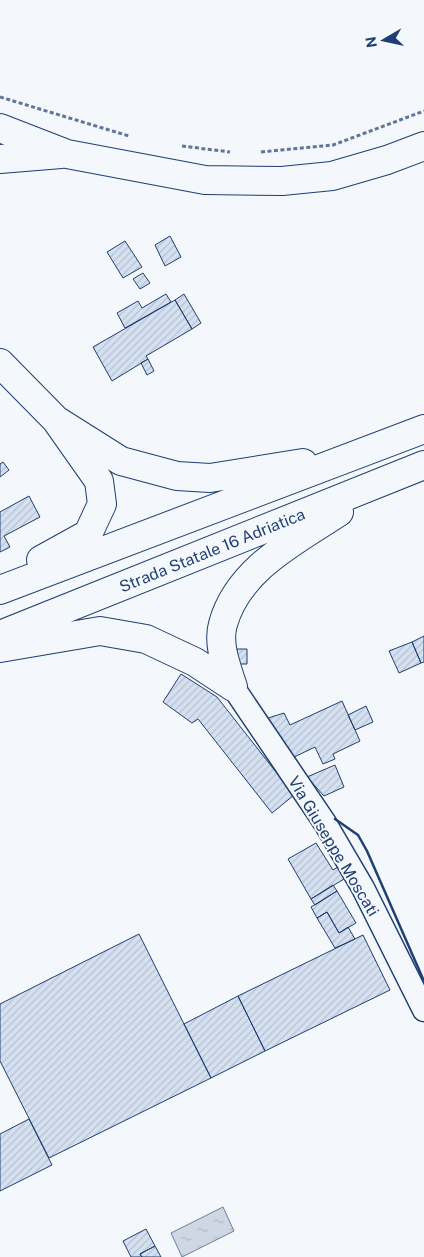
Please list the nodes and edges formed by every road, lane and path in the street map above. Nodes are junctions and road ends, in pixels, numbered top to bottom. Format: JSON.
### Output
{"nodes":[{"id":1,"x":0,"y":98,"type":"edge"},
{"id":2,"x":424,"y":111,"type":"edge"},
{"id":3,"x":0,"y":128,"type":"edge"},
{"id":4,"x":133,"y":138,"type":"dead end"},
{"id":5,"x":180,"y":146,"type":"dead end"},
{"id":6,"x":424,"y":146,"type":"edge"},
{"id":7,"x":236,"y":152,"type":"dead end"},
{"id":8,"x":256,"y":152,"type":"dead end"},
{"id":9,"x":67,"y":154,"type":"junction"},
{"id":10,"x":0,"y":159,"type":"edge"},
{"id":11,"x":0,"y":363,"type":"edge"},
{"id":12,"x":56,"y":420,"type":"junction"},
{"id":13,"x":424,"y":429,"type":"edge"},
{"id":14,"x":368,"y":452,"type":"junction"},
{"id":15,"x":424,"y":465,"type":"edge"},
{"id":16,"x":383,"y":482,"type":"junction"},
{"id":17,"x":0,"y":582,"type":"edge"},
{"id":18,"x":0,"y":590,"type":"edge"},
{"id":19,"x":0,"y":635,"type":"edge"},
{"id":20,"x":0,"y":648,"type":"edge"},
{"id":21,"x":233,"y":687,"type":"junction"},
{"id":22,"x":424,"y":1010,"type":"edge"}],
"edges":[{"from":1,"to":4,"type":"path"},
{"from":2,"to":8,"type":"path"},
{"from":3,"to":9,"type":"main road"},
{"from":5,"to":7,"type":"path"},
{"from":6,"to":9,"type":"main road"},
{"from":9,"to":10,"type":"main road"},
{"from":11,"to":12,"type":"main road"},
{"from":12,"to":14,"type":"main road"},
{"from":12,"to":17,"type":"main road"},
{"from":13,"to":14,"type":"main road"},
{"from":14,"to":18,"type":"main road"},
{"from":15,"to":16,"type":"main road","name":"Strada Statale 16 Adriatica"},
{"from":16,"to":19,"type":"main road","name":"Strada Statale 16 Adriatica"},
{"from":16,"to":21,"type":"main road"},
{"from":20,"to":21,"type":"main road"},
{"from":21,"to":22,"type":"street","name":"Via Giuseppe Moscati"}]}
